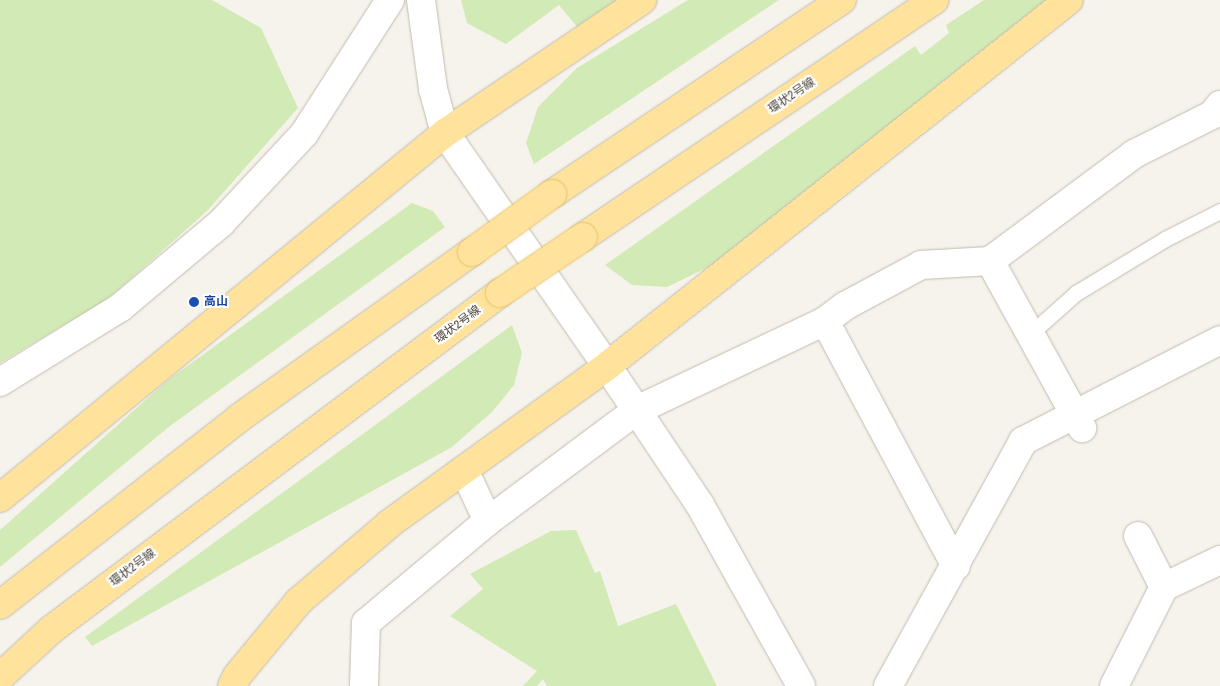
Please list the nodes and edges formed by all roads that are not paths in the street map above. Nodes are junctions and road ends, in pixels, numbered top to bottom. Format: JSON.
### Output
{"nodes":[{"id":1,"x":390,"y":0,"type":"edge"},
{"id":2,"x":421,"y":0,"type":"edge"},
{"id":3,"x":642,"y":0,"type":"edge"},
{"id":4,"x":842,"y":0,"type":"edge"},
{"id":5,"x":935,"y":0,"type":"edge"},
{"id":6,"x":1069,"y":0,"type":"edge"},
{"id":7,"x":1220,"y":105,"type":"edge"},
{"id":8,"x":445,"y":133,"type":"junction"},
{"id":9,"x":1220,"y":211,"type":"edge"},
{"id":10,"x":990,"y":261,"type":"junction"},
{"id":11,"x":825,"y":321,"type":"junction"},
{"id":12,"x":1030,"y":334,"type":"junction"},
{"id":13,"x":1220,"y":340,"type":"edge"},
{"id":14,"x":607,"y":366,"type":"junction"},
{"id":15,"x":0,"y":382,"type":"edge"},
{"id":16,"x":637,"y":410,"type":"junction"},
{"id":17,"x":1078,"y":422,"type":"junction"},
{"id":18,"x":464,"y":470,"type":"junction"},
{"id":19,"x":0,"y":498,"type":"edge"},
{"id":20,"x":488,"y":521,"type":"junction"},
{"id":21,"x":1138,"y":536,"type":"dead end"},
{"id":22,"x":1220,"y":560,"type":"edge"},
{"id":23,"x":956,"y":566,"type":"junction"},
{"id":24,"x":1164,"y":587,"type":"junction"},
{"id":25,"x":0,"y":605,"type":"edge"},
{"id":26,"x":0,"y":677,"type":"edge"},
{"id":27,"x":232,"y":686,"type":"edge"},
{"id":28,"x":364,"y":686,"type":"edge"},
{"id":29,"x":801,"y":686,"type":"edge"},
{"id":30,"x":888,"y":686,"type":"edge"},
{"id":31,"x":1114,"y":686,"type":"edge"}],
"edges":[{"from":1,"to":15,"type":"street"},
{"from":2,"to":8,"type":"street"},
{"from":3,"to":8,"type":"main road"},
{"from":4,"to":25,"type":"main road","bridge":true},
{"from":5,"to":26,"type":"main road","name":"環状2号線","bridge":true},
{"from":6,"to":14,"type":"main road"},
{"from":7,"to":10,"type":"street"},
{"from":8,"to":14,"type":"street"},
{"from":8,"to":19,"type":"main road"},
{"from":9,"to":12,"type":"lane"},
{"from":10,"to":11,"type":"street"},
{"from":10,"to":12,"type":"street"},
{"from":11,"to":16,"type":"street"},
{"from":11,"to":23,"type":"street"},
{"from":12,"to":17,"type":"street"},
{"from":13,"to":17,"type":"street"},
{"from":14,"to":16,"type":"street"},
{"from":14,"to":18,"type":"main road"},
{"from":16,"to":20,"type":"street"},
{"from":16,"to":29,"type":"street"},
{"from":17,"to":23,"type":"street"},
{"from":18,"to":20,"type":"street"},
{"from":18,"to":27,"type":"main road"},
{"from":20,"to":28,"type":"street"},
{"from":21,"to":24,"type":"street"},
{"from":22,"to":24,"type":"street"},
{"from":23,"to":30,"type":"street"},
{"from":24,"to":31,"type":"street"}]}
